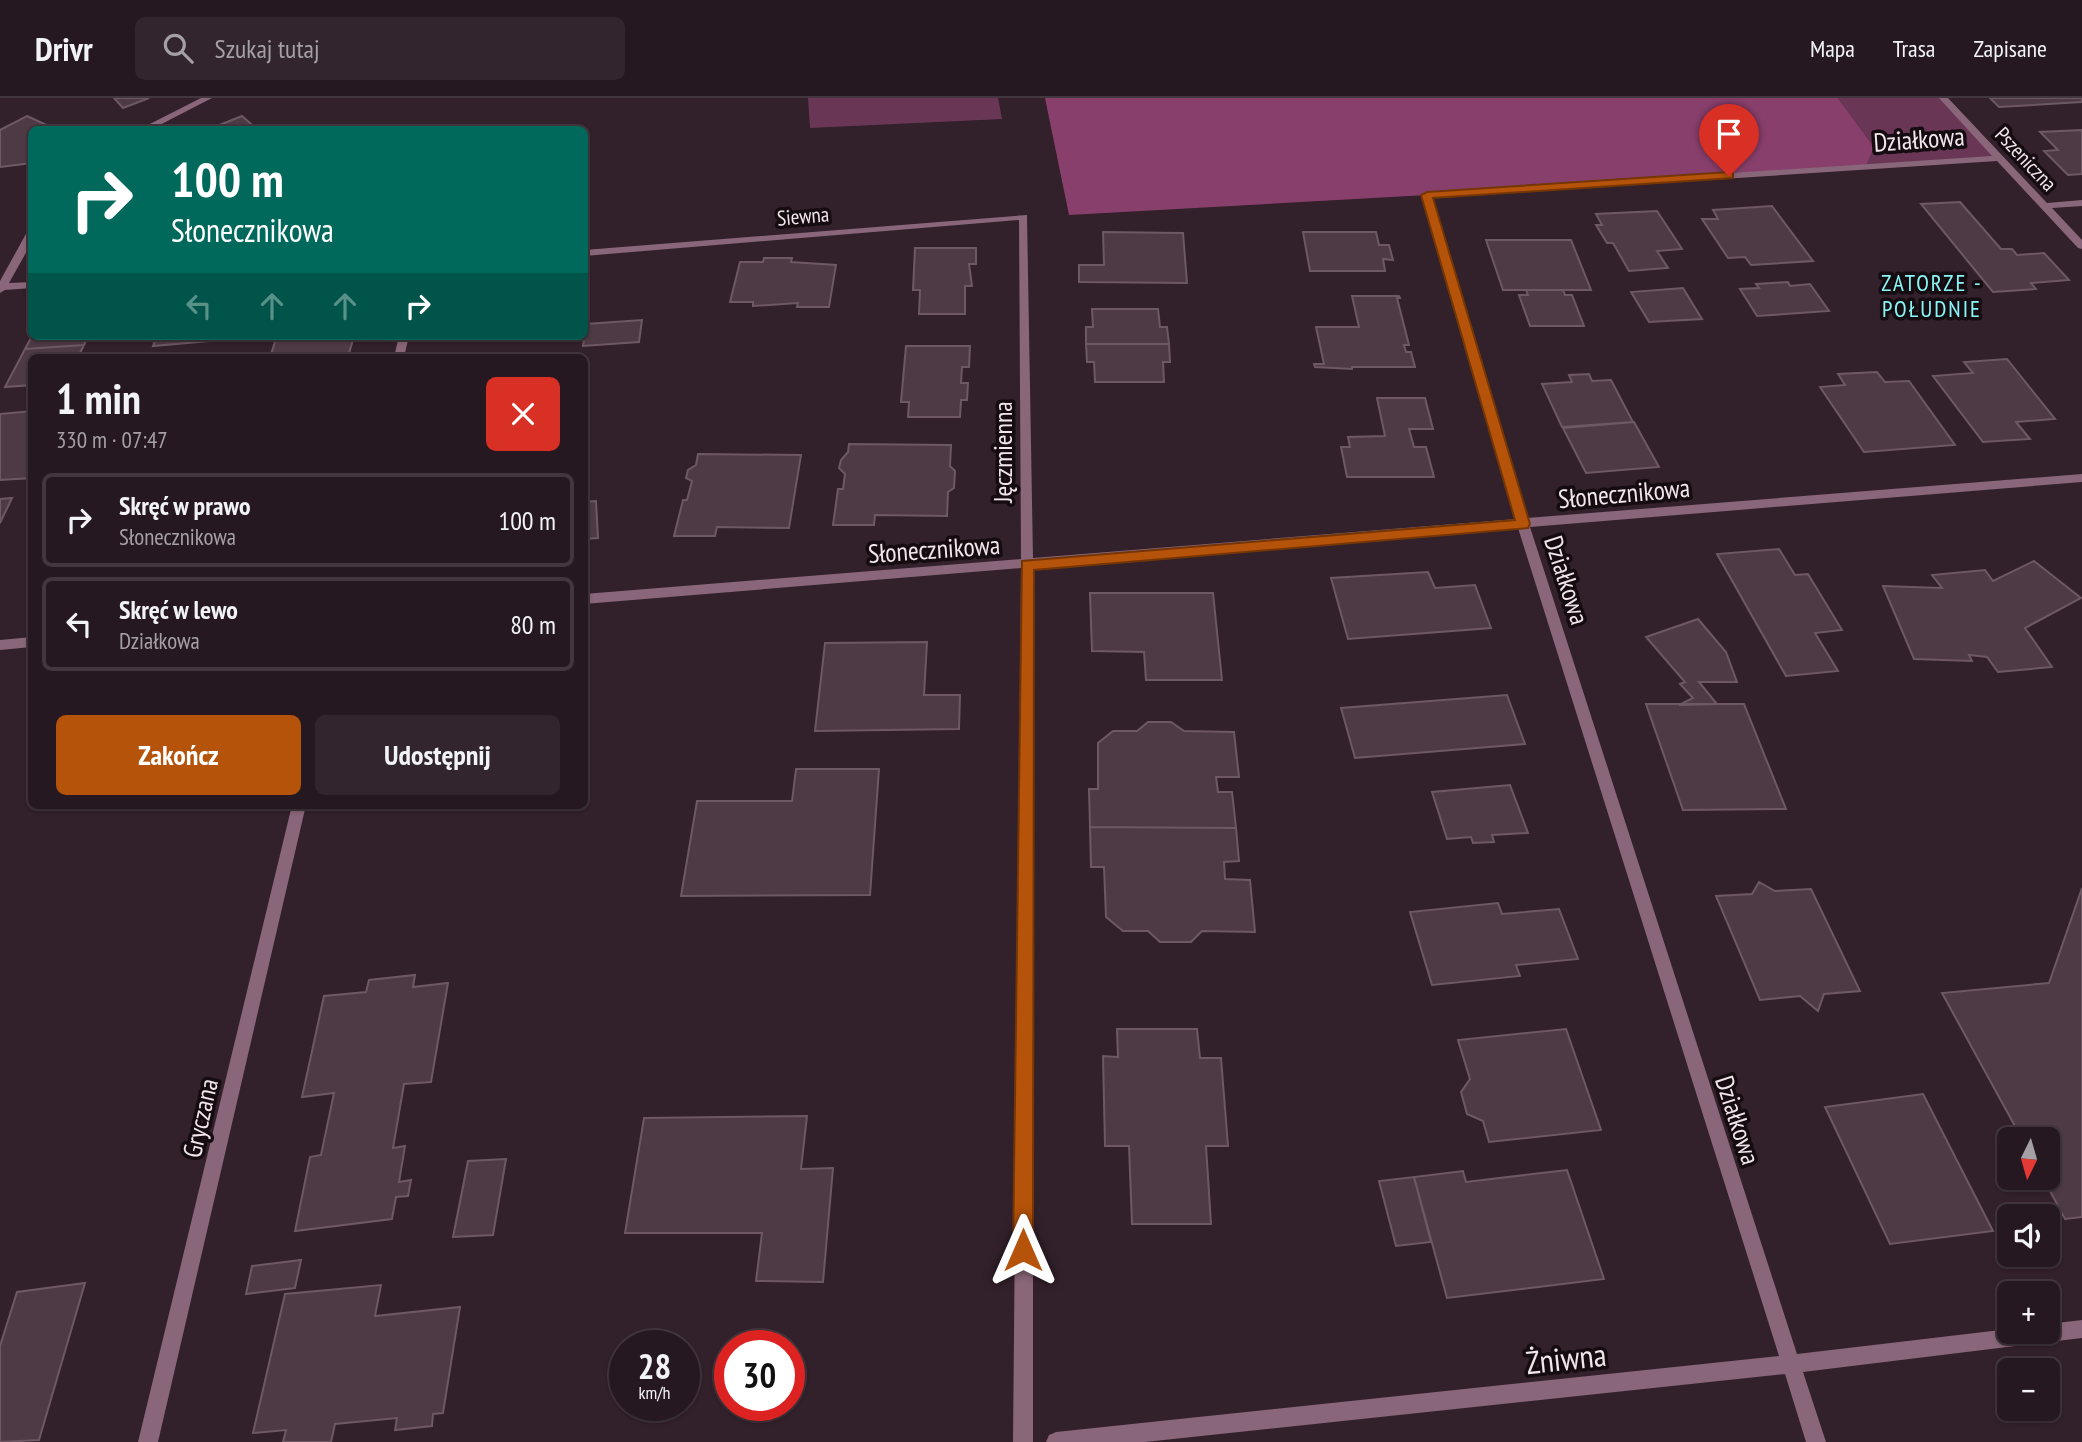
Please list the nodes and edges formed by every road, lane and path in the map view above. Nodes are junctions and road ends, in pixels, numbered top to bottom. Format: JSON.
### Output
{"nodes":[{"id":1,"x":208,"y":98,"type":"edge"},
{"id":2,"x":1943,"y":98,"type":"edge"},
{"id":3,"x":150,"y":126,"type":"edge"},
{"id":4,"x":1998,"y":158,"type":"junction"},
{"id":5,"x":2082,"y":203,"type":"edge"},
{"id":6,"x":2043,"y":206,"type":"junction"},
{"id":7,"x":1024,"y":217,"type":"joint"},
{"id":8,"x":28,"y":239,"type":"edge"},
{"id":9,"x":2082,"y":246,"type":"edge"},
{"id":10,"x":588,"y":253,"type":"edge"},
{"id":11,"x":28,"y":285,"type":"edge"},
{"id":12,"x":1,"y":288,"type":"edge"},
{"id":13,"x":2082,"y":478,"type":"edge"},
{"id":14,"x":1523,"y":524,"type":"junction"},
{"id":15,"x":1027,"y":565,"type":"junction"},
{"id":16,"x":588,"y":599,"type":"edge"},
{"id":17,"x":28,"y":642,"type":"edge"},
{"id":18,"x":0,"y":645,"type":"edge"},
{"id":19,"x":298,"y":809,"type":"edge"},
{"id":20,"x":2082,"y":1329,"type":"edge"},
{"id":21,"x":1790,"y":1364,"type":"junction"},
{"id":22,"x":148,"y":1442,"type":"edge"},
{"id":23,"x":1023,"y":1442,"type":"edge"},
{"id":24,"x":1056,"y":1442,"type":"edge"},
{"id":25,"x":1816,"y":1442,"type":"edge"}],
"edges":[{"from":1,"to":3,"type":"street"},
{"from":2,"to":4,"type":"street","name":"Pszeniczna"},
{"from":4,"to":6,"type":"street","name":"Pszeniczna"},
{"from":4,"to":14,"type":"street","name":"Działkowa"},
{"from":5,"to":6,"type":"street"},
{"from":6,"to":9,"type":"street","name":"Pszeniczna"},
{"from":7,"to":10,"type":"street","name":"Siewna"},
{"from":7,"to":15,"type":"street","name":"Jęczmienna"},
{"from":8,"to":12,"type":"street"},
{"from":11,"to":12,"type":"street"},
{"from":13,"to":14,"type":"street","name":"Słonecznikowa"},
{"from":14,"to":15,"type":"street","name":"Słonecznikowa"},
{"from":14,"to":21,"type":"street","name":"Działkowa"},
{"from":15,"to":16,"type":"street","name":"Słonecznikowa"},
{"from":15,"to":23,"type":"street","name":"Jęczmienna"},
{"from":17,"to":18,"type":"street"},
{"from":19,"to":22,"type":"street","name":"Gryczana"},
{"from":20,"to":21,"type":"street","name":"Żniwna"},
{"from":21,"to":24,"type":"street","name":"Żniwna"},
{"from":21,"to":25,"type":"street","name":"Działkowa"}]}
